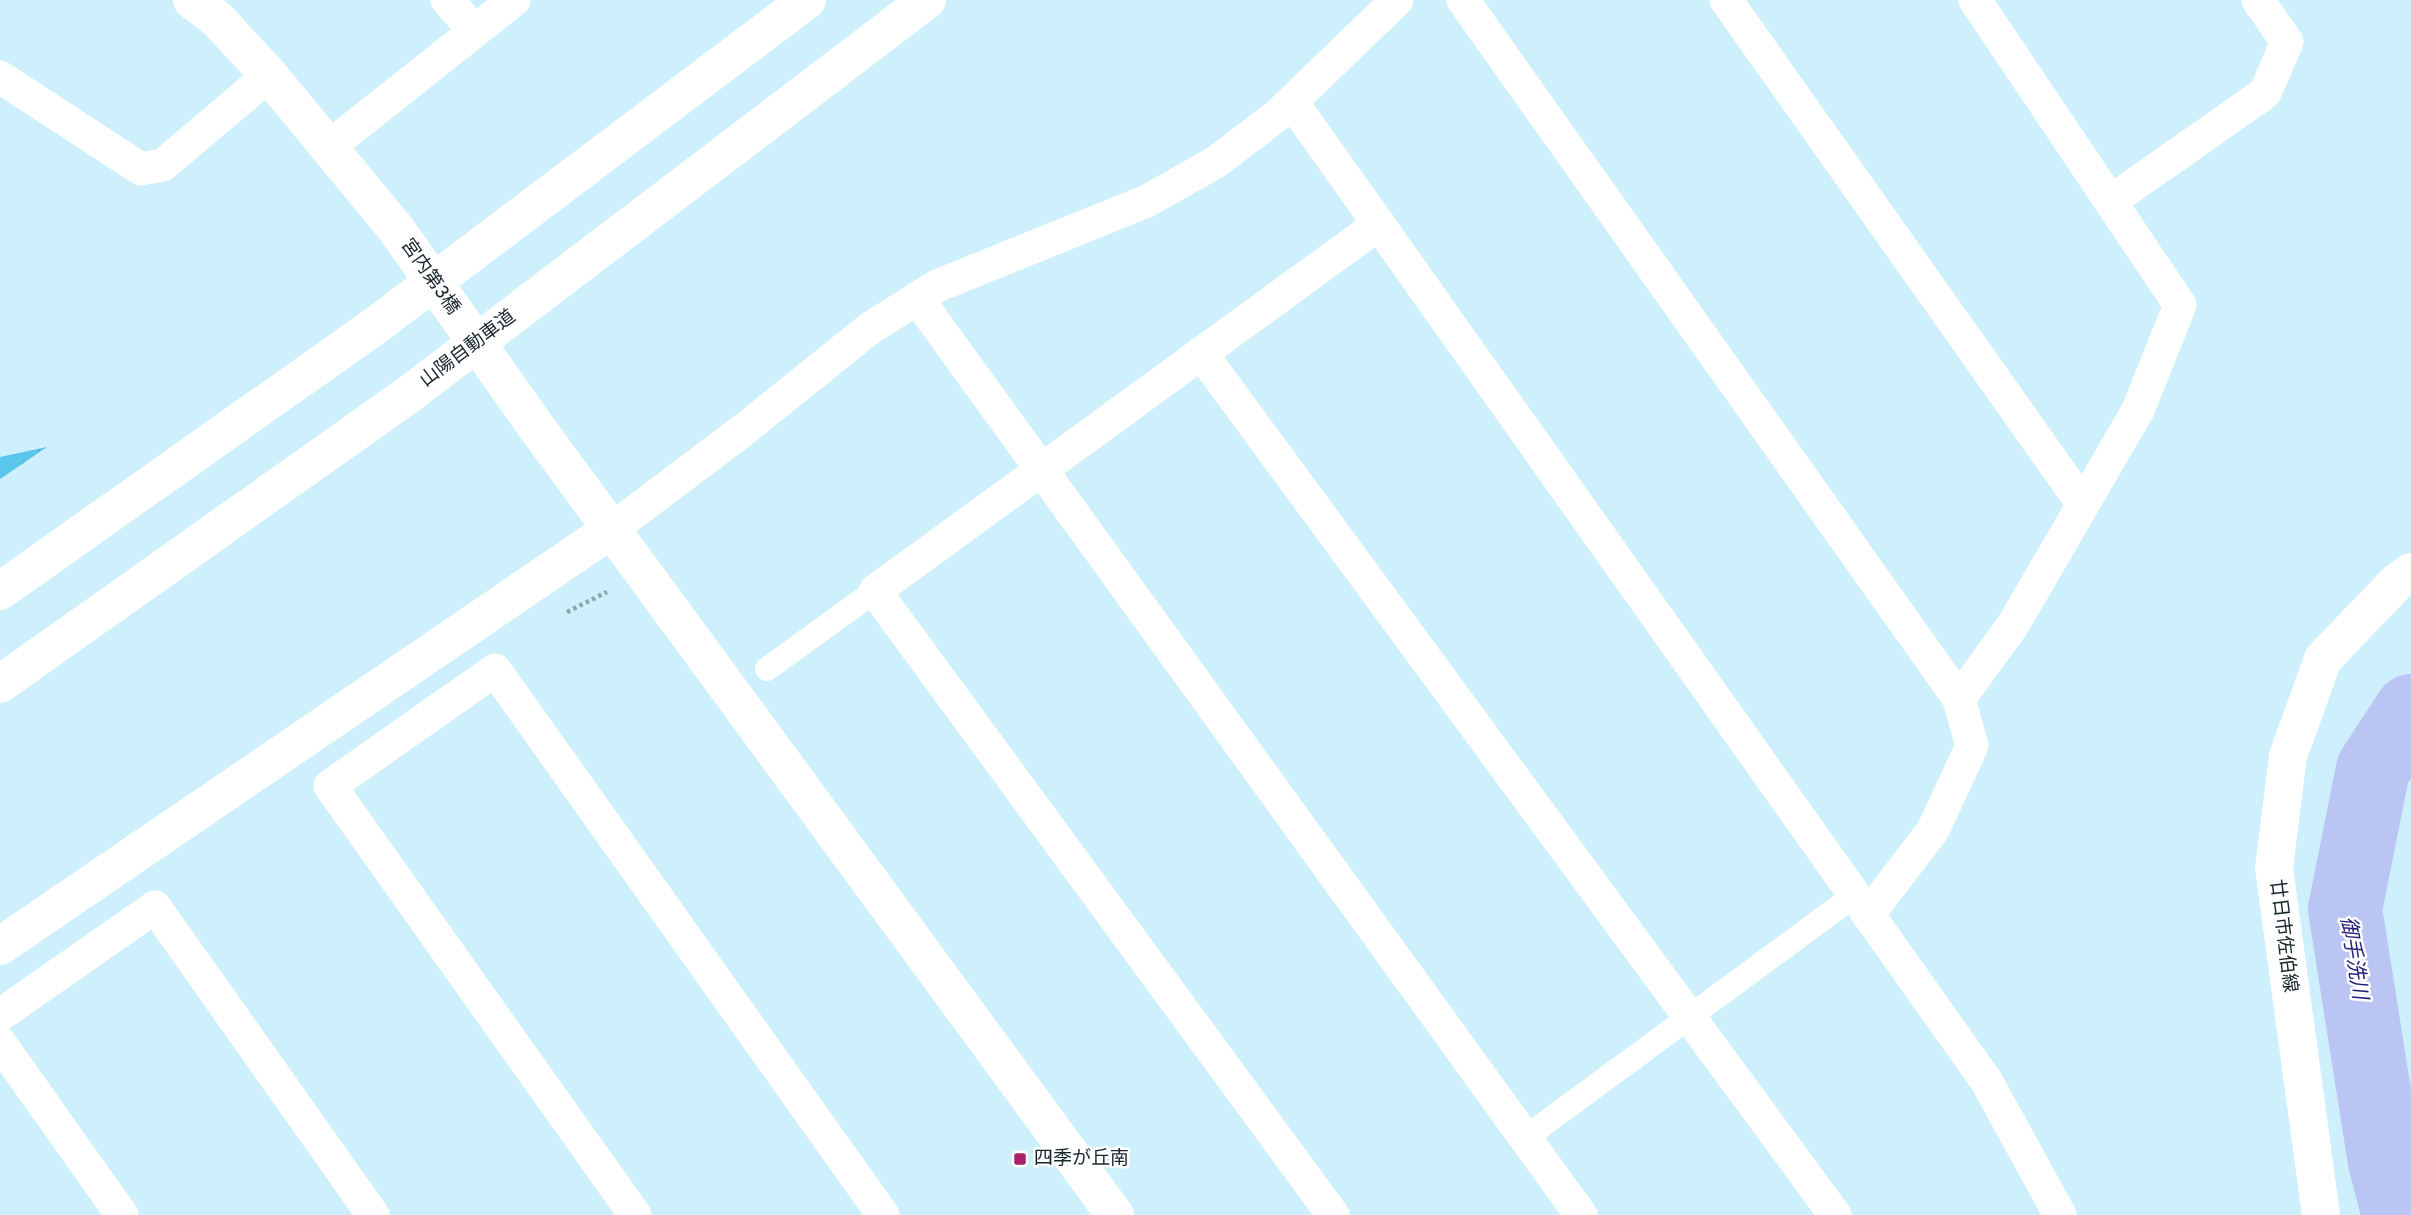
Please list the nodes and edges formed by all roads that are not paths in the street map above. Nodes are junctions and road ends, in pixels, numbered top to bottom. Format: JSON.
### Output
{"nodes":[{"id":1,"x":192,"y":0,"type":"edge"},
{"id":2,"x":447,"y":0,"type":"edge"},
{"id":3,"x":513,"y":0,"type":"edge"},
{"id":4,"x":807,"y":0,"type":"edge"},
{"id":5,"x":927,"y":0,"type":"edge"},
{"id":6,"x":1397,"y":0,"type":"edge"},
{"id":7,"x":1462,"y":0,"type":"edge"},
{"id":8,"x":1726,"y":0,"type":"edge"},
{"id":9,"x":1975,"y":0,"type":"edge"},
{"id":10,"x":2258,"y":0,"type":"edge"},
{"id":11,"x":474,"y":30,"type":"junction"},
{"id":12,"x":269,"y":75,"type":"junction"},
{"id":13,"x":0,"y":77,"type":"edge"},
{"id":14,"x":1292,"y":102,"type":"junction"},
{"id":15,"x":330,"y":146,"type":"junction"},
{"id":16,"x":2110,"y":201,"type":"junction"},
{"id":17,"x":1379,"y":224,"type":"junction"},
{"id":18,"x":917,"y":298,"type":"junction"},
{"id":19,"x":1201,"y":353,"type":"junction"},
{"id":20,"x":1041,"y":470,"type":"junction"},
{"id":21,"x":2082,"y":503,"type":"junction"},
{"id":22,"x":612,"y":529,"type":"junction"},
{"id":23,"x":2411,"y":572,"type":"edge"},
{"id":24,"x":0,"y":591,"type":"edge"},
{"id":25,"x":875,"y":591,"type":"junction"},
{"id":26,"x":767,"y":669,"type":"dead end"},
{"id":27,"x":0,"y":684,"type":"edge"},
{"id":28,"x":1959,"y":699,"type":"junction"},
{"id":29,"x":1861,"y":905,"type":"junction"},
{"id":30,"x":0,"y":946,"type":"edge"},
{"id":31,"x":0,"y":1016,"type":"edge"},
{"id":32,"x":1689,"y":1017,"type":"junction"},
{"id":33,"x":0,"y":1043,"type":"edge"},
{"id":34,"x":1525,"y":1138,"type":"junction"},
{"id":35,"x":122,"y":1215,"type":"edge"},
{"id":36,"x":373,"y":1215,"type":"edge"},
{"id":37,"x":635,"y":1215,"type":"edge"},
{"id":38,"x":883,"y":1215,"type":"edge"},
{"id":39,"x":1115,"y":1215,"type":"edge"},
{"id":40,"x":1333,"y":1215,"type":"edge"},
{"id":41,"x":1580,"y":1215,"type":"edge"},
{"id":42,"x":1835,"y":1215,"type":"edge"},
{"id":43,"x":2060,"y":1215,"type":"edge"},
{"id":44,"x":2321,"y":1215,"type":"edge"}],
"edges":[{"from":1,"to":12,"type":"main road","name":"宮内第3橋"},
{"from":2,"to":11,"type":"street"},
{"from":3,"to":11,"type":"street"},
{"from":4,"to":24,"type":"main road"},
{"from":5,"to":27,"type":"main road","name":"山陽自動車道"},
{"from":6,"to":14,"type":"street"},
{"from":7,"to":28,"type":"street"},
{"from":8,"to":21,"type":"street"},
{"from":9,"to":16,"type":"street"},
{"from":10,"to":16,"type":"street"},
{"from":11,"to":15,"type":"street"},
{"from":12,"to":13,"type":"street"},
{"from":12,"to":15,"type":"main road","name":"宮内第3橋"},
{"from":14,"to":17,"type":"street"},
{"from":14,"to":18,"type":"street"},
{"from":15,"to":22,"type":"main road","name":"宮内第3橋"},
{"from":16,"to":21,"type":"street"},
{"from":17,"to":19,"type":"street"},
{"from":17,"to":29,"type":"street"},
{"from":18,"to":20,"type":"street"},
{"from":18,"to":22,"type":"street"},
{"from":19,"to":20,"type":"street"},
{"from":19,"to":32,"type":"street"},
{"from":20,"to":25,"type":"street"},
{"from":20,"to":34,"type":"street"},
{"from":21,"to":28,"type":"street"},
{"from":22,"to":30,"type":"main road"},
{"from":22,"to":39,"type":"main road","name":"宮内第3橋"},
{"from":23,"to":44,"type":"main road","name":"廿日市佐伯線"},
{"from":25,"to":26,"type":"street"},
{"from":25,"to":40,"type":"street"},
{"from":28,"to":29,"type":"street"},
{"from":29,"to":32,"type":"street"},
{"from":29,"to":43,"type":"street"},
{"from":31,"to":36,"type":"street"},
{"from":32,"to":34,"type":"street"},
{"from":32,"to":42,"type":"street"},
{"from":33,"to":35,"type":"street"},
{"from":34,"to":41,"type":"street"},
{"from":37,"to":38,"type":"street"}]}
